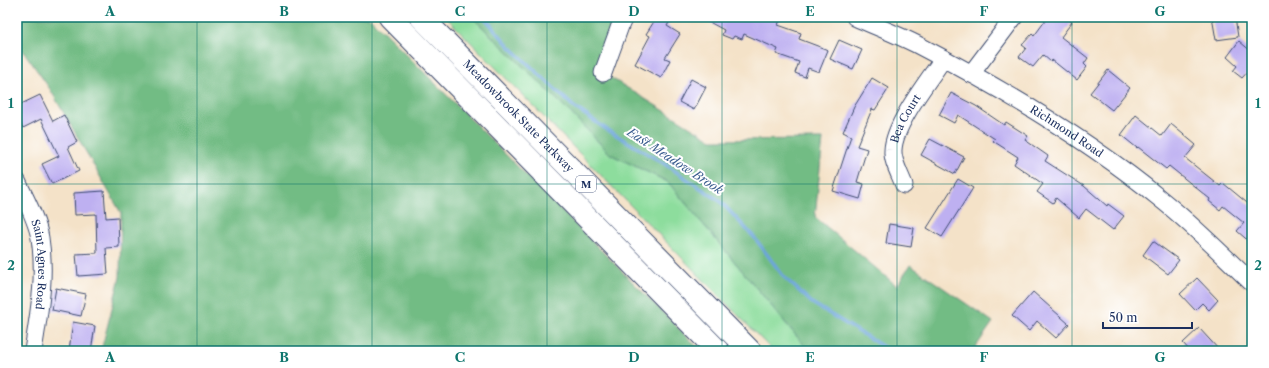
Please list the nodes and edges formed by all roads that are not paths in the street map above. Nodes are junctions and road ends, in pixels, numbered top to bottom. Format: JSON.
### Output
{"nodes":[{"id":1,"x":390,"y":17,"type":"edge"},
{"id":2,"x":421,"y":17,"type":"edge"},
{"id":3,"x":624,"y":17,"type":"edge"},
{"id":4,"x":855,"y":17,"type":"edge"},
{"id":5,"x":1014,"y":17,"type":"edge"},
{"id":6,"x":943,"y":59,"type":"junction"},
{"id":7,"x":603,"y":73,"type":"dead end"},
{"id":8,"x":971,"y":74,"type":"junction"},
{"id":9,"x":17,"y":181,"type":"edge"},
{"id":10,"x":904,"y":185,"type":"dead end"},
{"id":11,"x":1252,"y":283,"type":"edge"},
{"id":12,"x":33,"y":351,"type":"edge"},
{"id":13,"x":718,"y":351,"type":"edge"},
{"id":14,"x":750,"y":351,"type":"edge"}],
"edges":[{"from":1,"to":13,"type":"highway","name":"Meadowbrook State Parkway","number":"M"},
{"from":2,"to":14,"type":"highway","name":"Meadowbrook State Parkway","number":"M"},
{"from":3,"to":7,"type":"street"},
{"from":4,"to":6,"type":"street","name":"Richmond Road"},
{"from":5,"to":8,"type":"street"},
{"from":6,"to":8,"type":"street","name":"Richmond Road"},
{"from":6,"to":10,"type":"street","name":"Bea Court"},
{"from":8,"to":11,"type":"street","name":"Richmond Road"},
{"from":9,"to":12,"type":"street","name":"Saint Agnes Road"}]}
